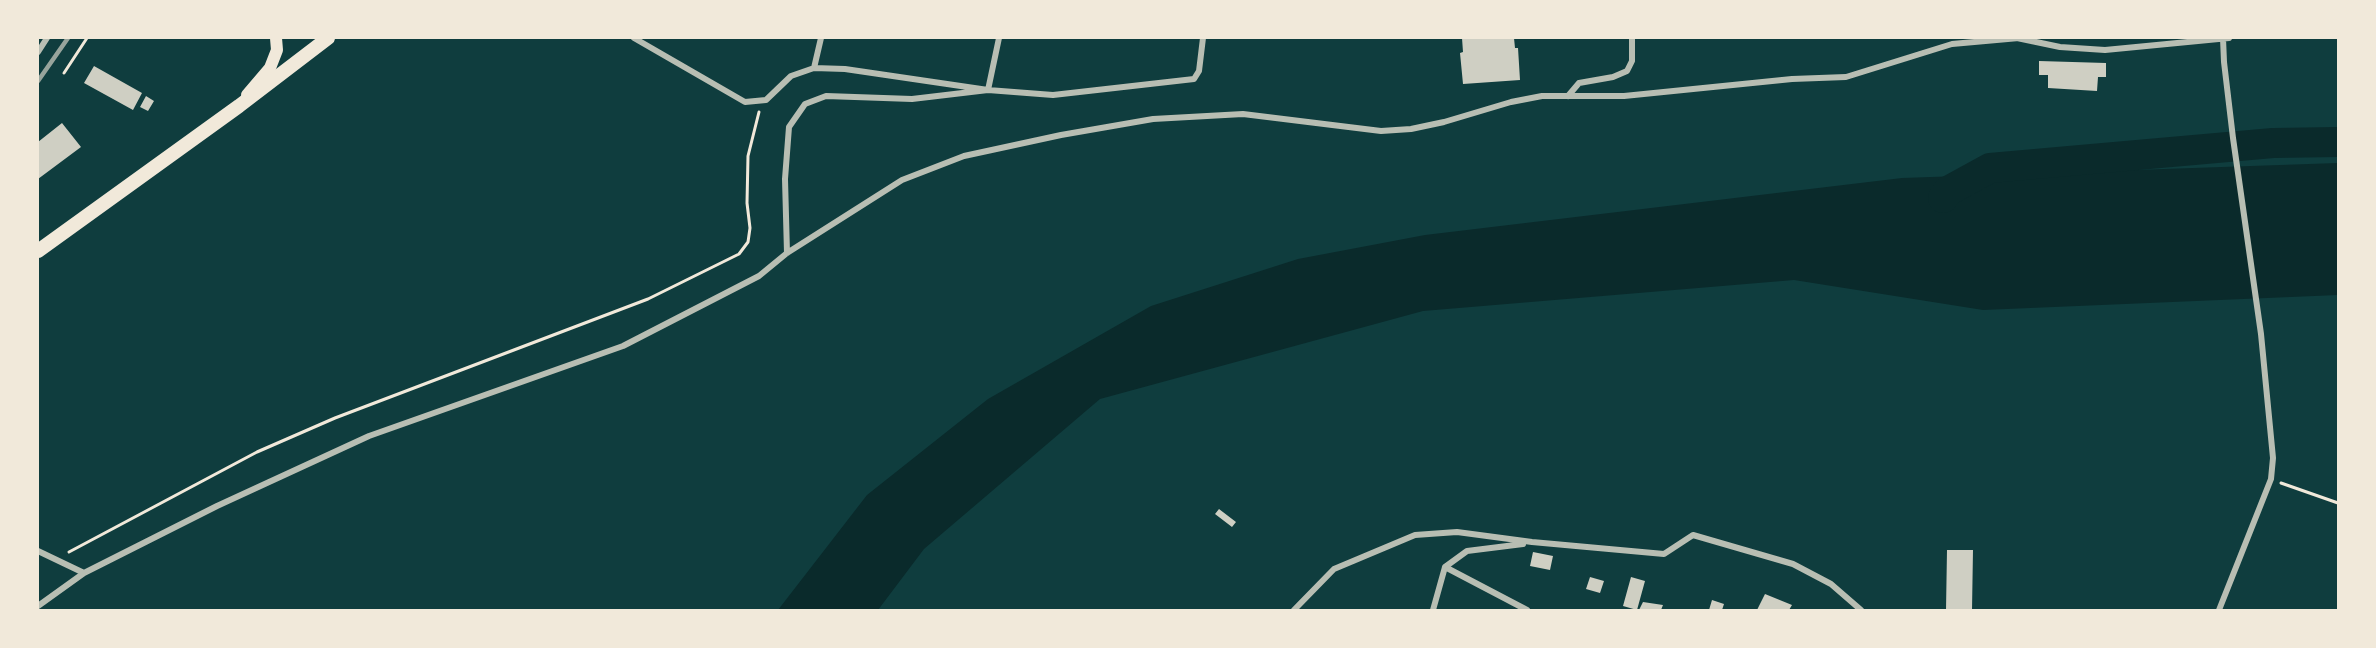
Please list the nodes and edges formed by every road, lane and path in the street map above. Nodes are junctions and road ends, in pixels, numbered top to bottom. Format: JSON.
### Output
{"nodes":[{"id":1,"x":47,"y":38,"type":"edge"},
{"id":2,"x":87,"y":38,"type":"edge"},
{"id":3,"x":276,"y":38,"type":"edge"},
{"id":4,"x":328,"y":38,"type":"edge"},
{"id":5,"x":634,"y":38,"type":"edge"},
{"id":6,"x":821,"y":38,"type":"edge"},
{"id":7,"x":999,"y":38,"type":"edge"},
{"id":8,"x":1203,"y":38,"type":"edge"},
{"id":9,"x":1632,"y":38,"type":"edge"},
{"id":10,"x":2018,"y":38,"type":"edge"},
{"id":11,"x":2225,"y":38,"type":"edge"},
{"id":12,"x":38,"y":52,"type":"edge"},
{"id":13,"x":814,"y":68,"type":"junction"},
{"id":14,"x":64,"y":73,"type":"dead end"},
{"id":15,"x":988,"y":90,"type":"junction"},
{"id":16,"x":1568,"y":96,"type":"junction"},
{"id":17,"x":760,"y":101,"type":"junction"},
{"id":18,"x":239,"y":106,"type":"junction"},
{"id":19,"x":38,"y":251,"type":"edge"},
{"id":20,"x":787,"y":254,"type":"junction"},
{"id":21,"x":2271,"y":479,"type":"junction"},
{"id":22,"x":2338,"y":503,"type":"edge"},
{"id":23,"x":1532,"y":542,"type":"junction"},
{"id":24,"x":38,"y":551,"type":"edge"},
{"id":25,"x":56,"y":560,"type":"junction"},
{"id":26,"x":1445,"y":567,"type":"junction"},
{"id":27,"x":84,"y":573,"type":"junction"},
{"id":28,"x":38,"y":606,"type":"edge"},
{"id":29,"x":1294,"y":610,"type":"edge"},
{"id":30,"x":1433,"y":610,"type":"edge"},
{"id":31,"x":1527,"y":610,"type":"edge"},
{"id":32,"x":1861,"y":610,"type":"edge"},
{"id":33,"x":2219,"y":610,"type":"edge"}],
"edges":[{"from":1,"to":12,"type":"street"},
{"from":2,"to":14,"type":"path"},
{"from":3,"to":18,"type":"main road"},
{"from":4,"to":18,"type":"main road"},
{"from":5,"to":17,"type":"street"},
{"from":6,"to":13,"type":"street"},
{"from":7,"to":15,"type":"street"},
{"from":8,"to":15,"type":"street"},
{"from":9,"to":16,"type":"street"},
{"from":10,"to":11,"type":"street"},
{"from":10,"to":16,"type":"street"},
{"from":11,"to":21,"type":"street"},
{"from":13,"to":15,"type":"street"},
{"from":13,"to":17,"type":"street"},
{"from":15,"to":20,"type":"street"},
{"from":16,"to":20,"type":"street"},
{"from":17,"to":25,"type":"path"},
{"from":18,"to":19,"type":"main road"},
{"from":20,"to":27,"type":"street"},
{"from":21,"to":22,"type":"path"},
{"from":21,"to":33,"type":"street"},
{"from":23,"to":26,"type":"street"},
{"from":23,"to":29,"type":"street"},
{"from":23,"to":32,"type":"street"},
{"from":24,"to":25,"type":"street"},
{"from":25,"to":27,"type":"street"},
{"from":26,"to":30,"type":"street"},
{"from":26,"to":31,"type":"street"},
{"from":27,"to":28,"type":"street"}]}
